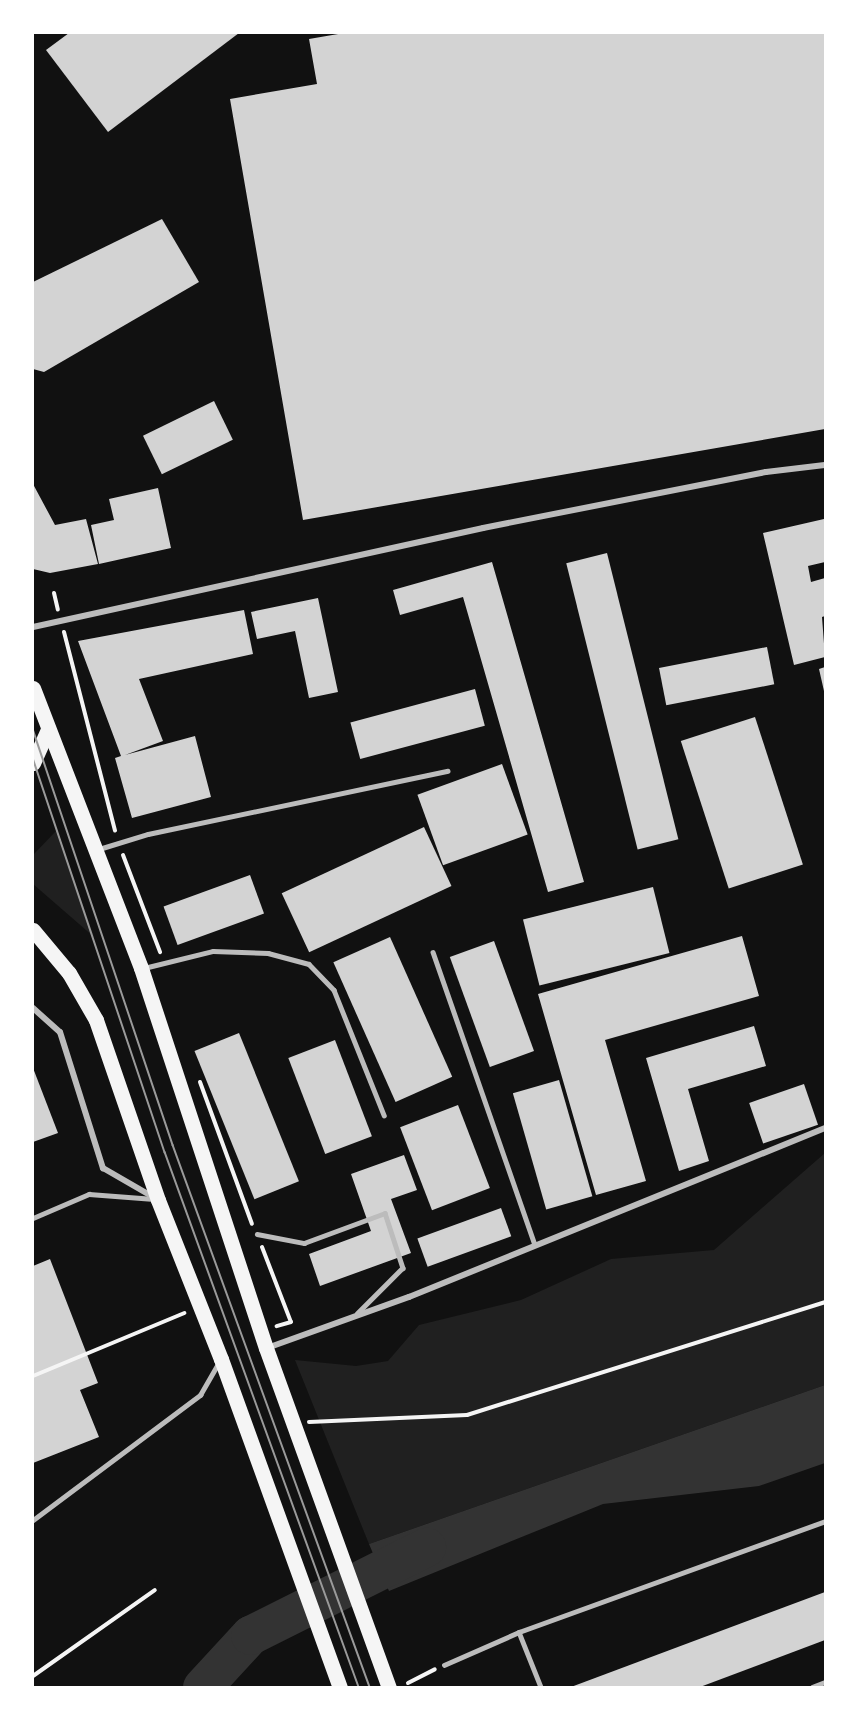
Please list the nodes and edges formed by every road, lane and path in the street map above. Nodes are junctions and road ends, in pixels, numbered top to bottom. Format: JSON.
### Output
{"nodes":[{"id":1,"x":825,"y":465,"type":"edge"},
{"id":2,"x":54,"y":593,"type":"dead end"},
{"id":3,"x":61,"y":620,"type":"junction"},
{"id":4,"x":33,"y":627,"type":"edge"},
{"id":5,"x":33,"y":688,"type":"edge"},
{"id":6,"x":48,"y":730,"type":"junction"},
{"id":7,"x":33,"y":763,"type":"edge"},
{"id":8,"x":447,"y":771,"type":"dead end"},
{"id":9,"x":118,"y":842,"type":"junction"},
{"id":10,"x":94,"y":851,"type":"junction"},
{"id":11,"x":33,"y":930,"type":"edge"},
{"id":12,"x":434,"y":952,"type":"dead end"},
{"id":13,"x":164,"y":963,"type":"junction"},
{"id":14,"x":141,"y":968,"type":"junction"},
{"id":15,"x":33,"y":1008,"type":"edge"},
{"id":16,"x":196,"y":1073,"type":"dead end"},
{"id":17,"x":384,"y":1114,"type":"dead end"},
{"id":18,"x":825,"y":1128,"type":"edge"},
{"id":19,"x":158,"y":1200,"type":"junction"},
{"id":20,"x":33,"y":1218,"type":"edge"},
{"id":21,"x":257,"y":1234,"type":"junction"},
{"id":22,"x":535,"y":1245,"type":"junction"},
{"id":23,"x":825,"y":1302,"type":"edge"},
{"id":24,"x":185,"y":1313,"type":"dead end"},
{"id":25,"x":354,"y":1317,"type":"junction"},
{"id":26,"x":273,"y":1346,"type":"junction"},
{"id":27,"x":221,"y":1359,"type":"junction"},
{"id":28,"x":33,"y":1376,"type":"edge"},
{"id":29,"x":302,"y":1418,"type":"junction"},
{"id":30,"x":312,"y":1432,"type":"dead end"},
{"id":31,"x":33,"y":1520,"type":"edge"},
{"id":32,"x":825,"y":1521,"type":"edge"},
{"id":33,"x":155,"y":1590,"type":"dead end"},
{"id":34,"x":519,"y":1632,"type":"junction"},
{"id":35,"x":444,"y":1665,"type":"joint"},
{"id":36,"x":33,"y":1676,"type":"edge"},
{"id":37,"x":825,"y":1682,"type":"edge"},
{"id":38,"x":408,"y":1683,"type":"dead end"},
{"id":39,"x":340,"y":1687,"type":"edge"},
{"id":40,"x":388,"y":1687,"type":"edge"},
{"id":41,"x":541,"y":1687,"type":"edge"},
{"id":42,"x":812,"y":1687,"type":"edge"}],
"edges":[{"from":1,"to":3,"type":"street"},
{"from":2,"to":3,"type":"path"},
{"from":3,"to":4,"type":"street"},
{"from":3,"to":9,"type":"path"},
{"from":5,"to":6,"type":"main road"},
{"from":6,"to":7,"type":"main road"},
{"from":6,"to":10,"type":"main road"},
{"from":8,"to":9,"type":"lane"},
{"from":9,"to":10,"type":"lane"},
{"from":9,"to":13,"type":"path"},
{"from":10,"to":14,"type":"main road"},
{"from":11,"to":19,"type":"main road"},
{"from":12,"to":22,"type":"lane"},
{"from":13,"to":14,"type":"lane"},
{"from":13,"to":17,"type":"lane"},
{"from":14,"to":26,"type":"main road"},
{"from":15,"to":19,"type":"street"},
{"from":16,"to":21,"type":"path"},
{"from":18,"to":22,"type":"street"},
{"from":19,"to":20,"type":"lane"},
{"from":19,"to":27,"type":"main road"},
{"from":21,"to":25,"type":"lane"},
{"from":21,"to":26,"type":"path"},
{"from":22,"to":25,"type":"street"},
{"from":23,"to":29,"type":"path"},
{"from":24,"to":28,"type":"path"},
{"from":25,"to":26,"type":"street"},
{"from":26,"to":29,"type":"main road"},
{"from":27,"to":31,"type":"lane"},
{"from":27,"to":39,"type":"main road"},
{"from":29,"to":30,"type":"path"},
{"from":29,"to":40,"type":"main road"},
{"from":32,"to":34,"type":"lane"},
{"from":33,"to":36,"type":"path"},
{"from":34,"to":35,"type":"lane"},
{"from":34,"to":41,"type":"lane"},
{"from":35,"to":38,"type":"path"},
{"from":37,"to":42,"type":"lane"}]}
